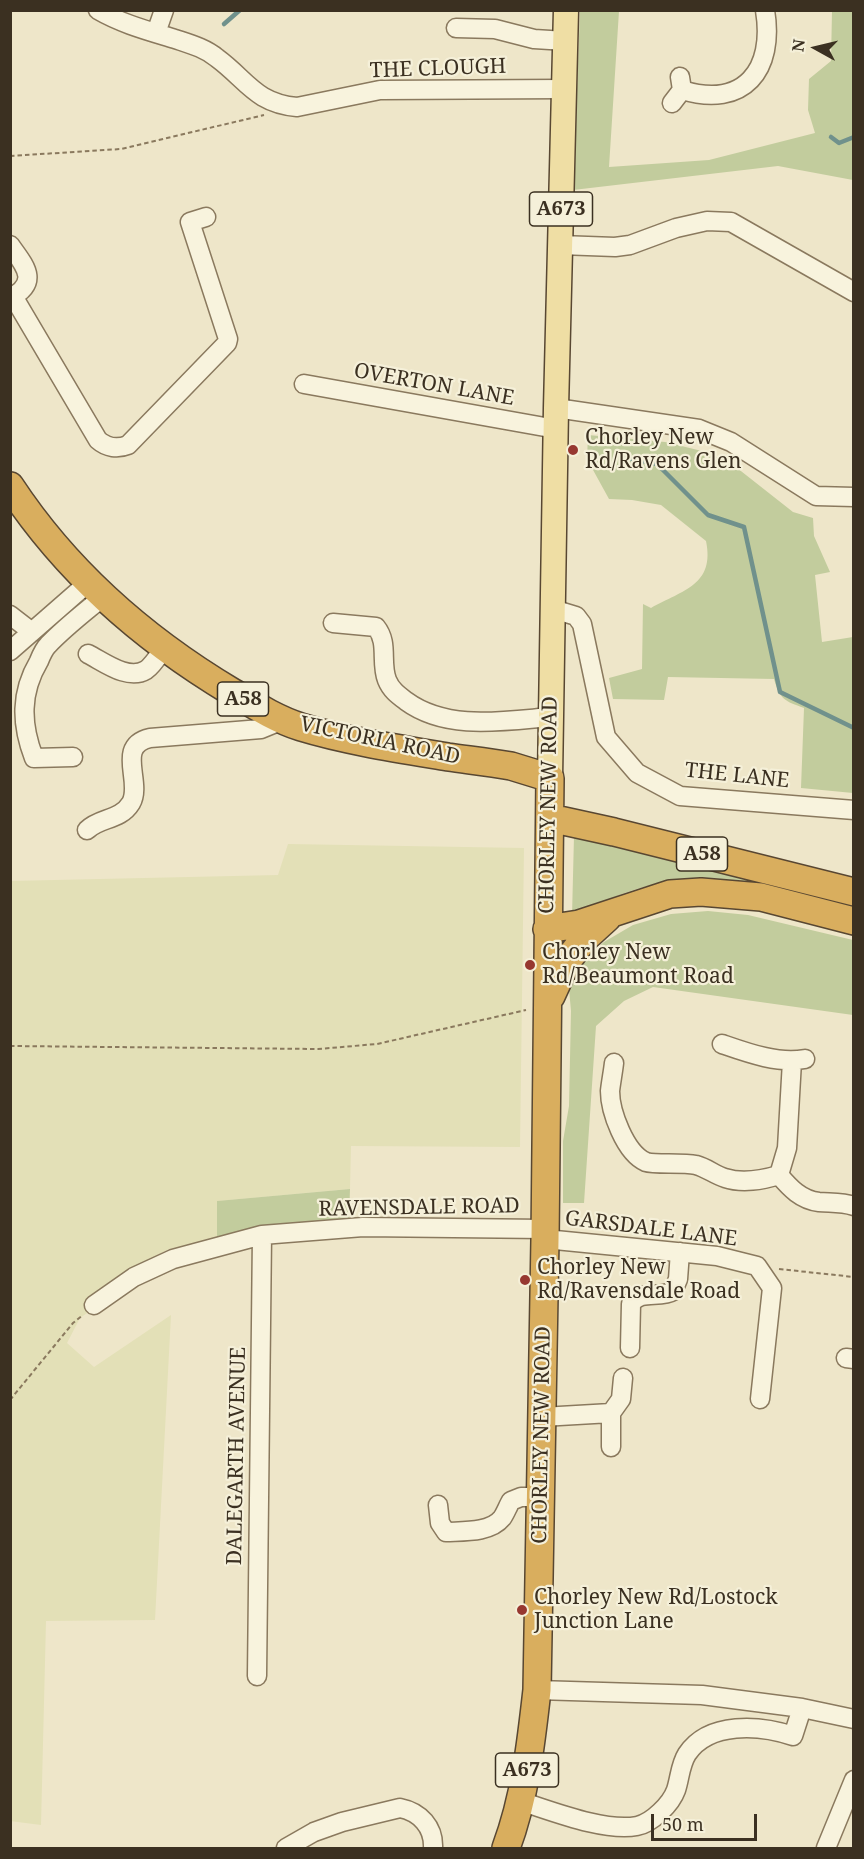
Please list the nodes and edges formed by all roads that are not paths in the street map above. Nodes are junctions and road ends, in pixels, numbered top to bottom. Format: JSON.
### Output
{"nodes":[{"id":1,"x":164,"y":10,"type":"edge"},
{"id":2,"x":566,"y":10,"type":"edge"},
{"id":3,"x":765,"y":10,"type":"edge"},
{"id":4,"x":100,"y":11,"type":"edge"},
{"id":5,"x":456,"y":28,"type":"dead end"},
{"id":6,"x":156,"y":33,"type":"junction"},
{"id":7,"x":566,"y":41,"type":"junction"},
{"id":8,"x":564,"y":89,"type":"junction"},
{"id":9,"x":678,"y":90,"type":"dead end"},
{"id":10,"x":206,"y":217,"type":"dead end"},
{"id":11,"x":10,"y":244,"type":"edge"},
{"id":12,"x":560,"y":245,"type":"junction"},
{"id":13,"x":854,"y":292,"type":"edge"},
{"id":14,"x":12,"y":297,"type":"edge"},
{"id":15,"x":304,"y":384,"type":"dead end"},
{"id":16,"x":556,"y":419,"type":"junction"},
{"id":17,"x":10,"y":486,"type":"edge"},
{"id":18,"x":854,"y":497,"type":"edge"},
{"id":19,"x":96,"y":589,"type":"junction"},
{"id":20,"x":553,"y":609,"type":"junction"},
{"id":21,"x":10,"y":615,"type":"edge"},
{"id":22,"x":333,"y":623,"type":"dead end"},
{"id":23,"x":32,"y":632,"type":"junction"},
{"id":24,"x":164,"y":648,"type":"junction"},
{"id":25,"x":10,"y":651,"type":"edge"},
{"id":26,"x":89,"y":652,"type":"dead end"},
{"id":27,"x":551,"y":717,"type":"junction"},
{"id":28,"x":283,"y":720,"type":"junction"},
{"id":29,"x":74,"y":757,"type":"dead end"},
{"id":30,"x":550,"y":778,"type":"junction"},
{"id":31,"x":854,"y":810,"type":"edge"},
{"id":32,"x":550,"y":818,"type":"junction"},
{"id":33,"x":87,"y":830,"type":"dead end"},
{"id":34,"x":854,"y":892,"type":"edge"},
{"id":35,"x":612,"y":913,"type":"junction"},
{"id":36,"x":854,"y":921,"type":"edge"},
{"id":37,"x":547,"y":929,"type":"junction"},
{"id":38,"x":547,"y":1005,"type":"junction"},
{"id":39,"x":722,"y":1044,"type":"dead end"},
{"id":40,"x":614,"y":1064,"type":"dead end"},
{"id":41,"x":779,"y":1175,"type":"junction"},
{"id":42,"x":854,"y":1206,"type":"edge"},
{"id":43,"x":545,"y":1234,"type":"junction"},
{"id":44,"x":262,"y":1235,"type":"junction"},
{"id":45,"x":680,"y":1252,"type":"junction"},
{"id":46,"x":94,"y":1305,"type":"road end"},
{"id":47,"x":630,"y":1348,"type":"dead end"},
{"id":48,"x":623,"y":1378,"type":"dead end"},
{"id":49,"x":760,"y":1399,"type":"dead end"},
{"id":50,"x":611,"y":1413,"type":"junction"},
{"id":51,"x":542,"y":1417,"type":"junction"},
{"id":52,"x":611,"y":1447,"type":"dead end"},
{"id":53,"x":541,"y":1497,"type":"junction"},
{"id":54,"x":438,"y":1505,"type":"dead end"},
{"id":55,"x":257,"y":1676,"type":"dead end"},
{"id":56,"x":537,"y":1690,"type":"junction"},
{"id":57,"x":802,"y":1708,"type":"junction"},
{"id":58,"x":854,"y":1719,"type":"edge"},
{"id":59,"x":854,"y":1780,"type":"edge"},
{"id":60,"x":520,"y":1801,"type":"junction"},
{"id":61,"x":286,"y":1848,"type":"edge"},
{"id":62,"x":433,"y":1848,"type":"edge"},
{"id":63,"x":506,"y":1848,"type":"edge"},
{"id":64,"x":826,"y":1848,"type":"edge"}],
"edges":[{"from":1,"to":6,"type":"street"},
{"from":2,"to":7,"type":"main road","name":"CHORLEY NEW ROAD","number":"A673"},
{"from":3,"to":9,"type":"street"},
{"from":4,"to":6,"type":"street","name":"THE CLOUGH"},
{"from":5,"to":7,"type":"street"},
{"from":6,"to":8,"type":"street","name":"THE CLOUGH"},
{"from":7,"to":8,"type":"main road","name":"CHORLEY NEW ROAD","number":"A673"},
{"from":8,"to":12,"type":"main road","name":"CHORLEY NEW ROAD","number":"A673"},
{"from":10,"to":14,"type":"street"},
{"from":11,"to":14,"type":"street"},
{"from":12,"to":13,"type":"street"},
{"from":12,"to":16,"type":"main road","name":"CHORLEY NEW ROAD","number":"A673"},
{"from":15,"to":16,"type":"street","name":"OVERTON LANE"},
{"from":16,"to":18,"type":"street","name":"OVERTON LANE"},
{"from":16,"to":20,"type":"main road","name":"CHORLEY NEW ROAD","number":"A673"},
{"from":17,"to":19,"type":"highway","name":"VICTORIA ROAD","number":"A58"},
{"from":19,"to":23,"type":"street"},
{"from":19,"to":24,"type":"highway","name":"VICTORIA ROAD","number":"A58"},
{"from":19,"to":29,"type":"street"},
{"from":20,"to":27,"type":"main road","name":"CHORLEY NEW ROAD","number":"A673"},
{"from":20,"to":31,"type":"street","name":"THE LANE"},
{"from":21,"to":23,"type":"street"},
{"from":22,"to":27,"type":"street"},
{"from":23,"to":25,"type":"street"},
{"from":24,"to":26,"type":"street"},
{"from":24,"to":28,"type":"highway","name":"VICTORIA ROAD","number":"A58"},
{"from":27,"to":30,"type":"main road","name":"CHORLEY NEW ROAD","number":"A673"},
{"from":28,"to":30,"type":"highway","name":"VICTORIA ROAD","number":"A58"},
{"from":28,"to":33,"type":"street"},
{"from":30,"to":32,"type":"highway","name":"CHORLEY NEW ROAD","number":"A673"},
{"from":32,"to":34,"type":"highway","number":"A58"},
{"from":32,"to":37,"type":"highway","name":"CHORLEY NEW ROAD","number":"A673"},
{"from":35,"to":36,"type":"highway","number":"A58"},
{"from":35,"to":37,"type":"highway","number":"A58"},
{"from":35,"to":38,"type":"highway","number":"A58"},
{"from":37,"to":38,"type":"highway","name":"CHORLEY NEW ROAD","number":"A673"},
{"from":38,"to":43,"type":"highway","name":"CHORLEY NEW ROAD","number":"A673"},
{"from":39,"to":41,"type":"street"},
{"from":40,"to":41,"type":"street"},
{"from":41,"to":42,"type":"street"},
{"from":43,"to":44,"type":"street","name":"RAVENSDALE ROAD"},
{"from":43,"to":45,"type":"street","name":"GARSDALE LANE"},
{"from":43,"to":51,"type":"highway","name":"CHORLEY NEW ROAD","number":"A673"},
{"from":44,"to":46,"type":"street","name":"RAVENSDALE ROAD"},
{"from":44,"to":55,"type":"street","name":"DALEGARTH AVENUE"},
{"from":45,"to":47,"type":"street"},
{"from":45,"to":49,"type":"street","name":"GARSDALE LANE"},
{"from":48,"to":50,"type":"street"},
{"from":50,"to":51,"type":"street"},
{"from":50,"to":52,"type":"street"},
{"from":51,"to":53,"type":"highway","name":"CHORLEY NEW ROAD","number":"A673"},
{"from":53,"to":54,"type":"street"},
{"from":53,"to":56,"type":"highway","name":"CHORLEY NEW ROAD","number":"A673"},
{"from":56,"to":57,"type":"street"},
{"from":56,"to":60,"type":"highway","name":"CHORLEY NEW ROAD","number":"A673"},
{"from":57,"to":58,"type":"street"},
{"from":57,"to":60,"type":"street"},
{"from":59,"to":64,"type":"street"},
{"from":60,"to":63,"type":"highway","name":"CHORLEY NEW ROAD","number":"A673"},
{"from":61,"to":62,"type":"street"}]}
